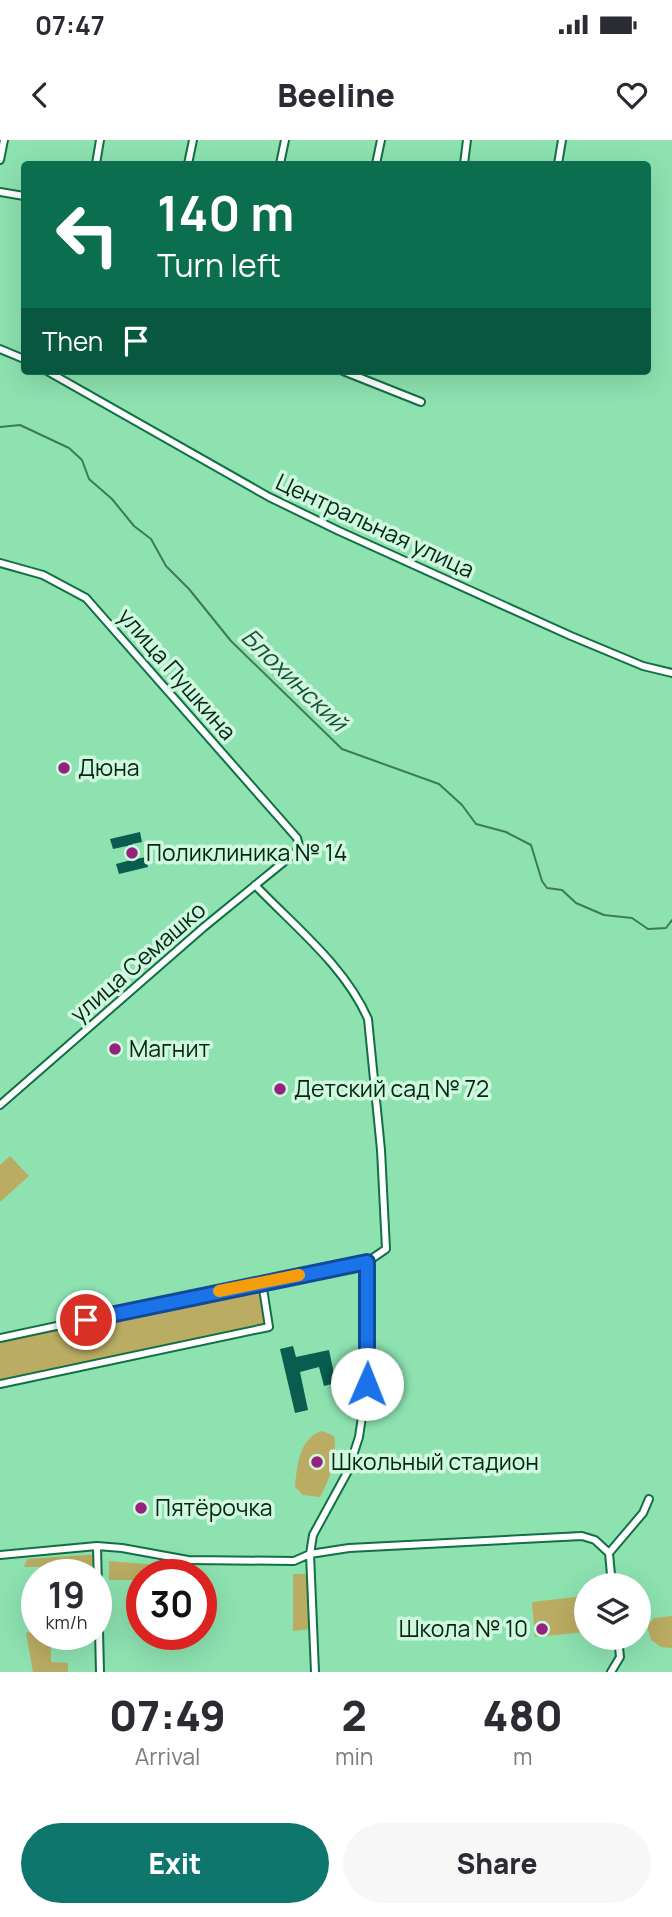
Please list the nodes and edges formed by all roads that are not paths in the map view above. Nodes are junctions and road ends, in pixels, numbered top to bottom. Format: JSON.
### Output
{"nodes":[{"id":1,"x":4,"y":140,"type":"edge"},
{"id":2,"x":100,"y":140,"type":"edge"},
{"id":3,"x":193,"y":140,"type":"edge"},
{"id":4,"x":285,"y":140,"type":"edge"},
{"id":5,"x":381,"y":140,"type":"edge"},
{"id":6,"x":467,"y":140,"type":"edge"},
{"id":7,"x":562,"y":140,"type":"edge"},
{"id":8,"x":0,"y":160,"type":"edge"},
{"id":9,"x":96,"y":161,"type":"edge"},
{"id":10,"x":189,"y":161,"type":"edge"},
{"id":11,"x":281,"y":161,"type":"edge"},
{"id":12,"x":377,"y":161,"type":"edge"},
{"id":13,"x":464,"y":161,"type":"edge"},
{"id":14,"x":558,"y":161,"type":"edge"},
{"id":15,"x":0,"y":192,"type":"edge"},
{"id":16,"x":21,"y":196,"type":"edge"},
{"id":17,"x":0,"y":349,"type":"edge"},
{"id":18,"x":21,"y":358,"type":"edge"},
{"id":19,"x":54,"y":375,"type":"edge"},
{"id":20,"x":353,"y":375,"type":"edge"},
{"id":21,"x":421,"y":402,"type":"dead end"},
{"id":22,"x":0,"y":563,"type":"edge"},
{"id":23,"x":672,"y":673,"type":"edge"},
{"id":24,"x":299,"y":846,"type":"joint"},
{"id":25,"x":255,"y":885,"type":"junction"},
{"id":26,"x":0,"y":1105,"type":"edge"},
{"id":27,"x":367,"y":1262,"type":"junction"},
{"id":28,"x":261,"y":1282,"type":"junction"},
{"id":29,"x":0,"y":1338,"type":"edge"},
{"id":30,"x":0,"y":1384,"type":"edge"},
{"id":31,"x":649,"y":1499,"type":"dead end"},
{"id":32,"x":97,"y":1546,"type":"junction"},
{"id":33,"x":609,"y":1553,"type":"junction"},
{"id":34,"x":310,"y":1554,"type":"junction"},
{"id":35,"x":0,"y":1555,"type":"edge"},
{"id":36,"x":611,"y":1573,"type":"edge"},
{"id":37,"x":619,"y":1650,"type":"edge"},
{"id":38,"x":100,"y":1672,"type":"edge"},
{"id":39,"x":316,"y":1672,"type":"edge"},
{"id":40,"x":611,"y":1672,"type":"edge"}],
"edges":[{"from":1,"to":8,"type":"street"},
{"from":2,"to":9,"type":"street"},
{"from":3,"to":10,"type":"street"},
{"from":4,"to":11,"type":"street"},
{"from":5,"to":12,"type":"street"},
{"from":6,"to":13,"type":"street"},
{"from":7,"to":14,"type":"street"},
{"from":15,"to":16,"type":"street"},
{"from":17,"to":18,"type":"street"},
{"from":19,"to":23,"type":"street","name":"Центральная улица"},
{"from":20,"to":21,"type":"street"},
{"from":22,"to":24,"type":"street","name":"улица Пушкина"},
{"from":24,"to":25,"type":"street","name":"улица Семашко"},
{"from":25,"to":26,"type":"street","name":"улица Семашко"},
{"from":25,"to":27,"type":"street"},
{"from":27,"to":28,"type":"street"},
{"from":27,"to":34,"type":"street"},
{"from":28,"to":29,"type":"street"},
{"from":28,"to":30,"type":"street"},
{"from":31,"to":33,"type":"street"},
{"from":32,"to":34,"type":"street"},
{"from":32,"to":35,"type":"street"},
{"from":32,"to":38,"type":"street"},
{"from":33,"to":34,"type":"street"},
{"from":33,"to":36,"type":"street"},
{"from":34,"to":39,"type":"street"},
{"from":37,"to":40,"type":"street"}]}
